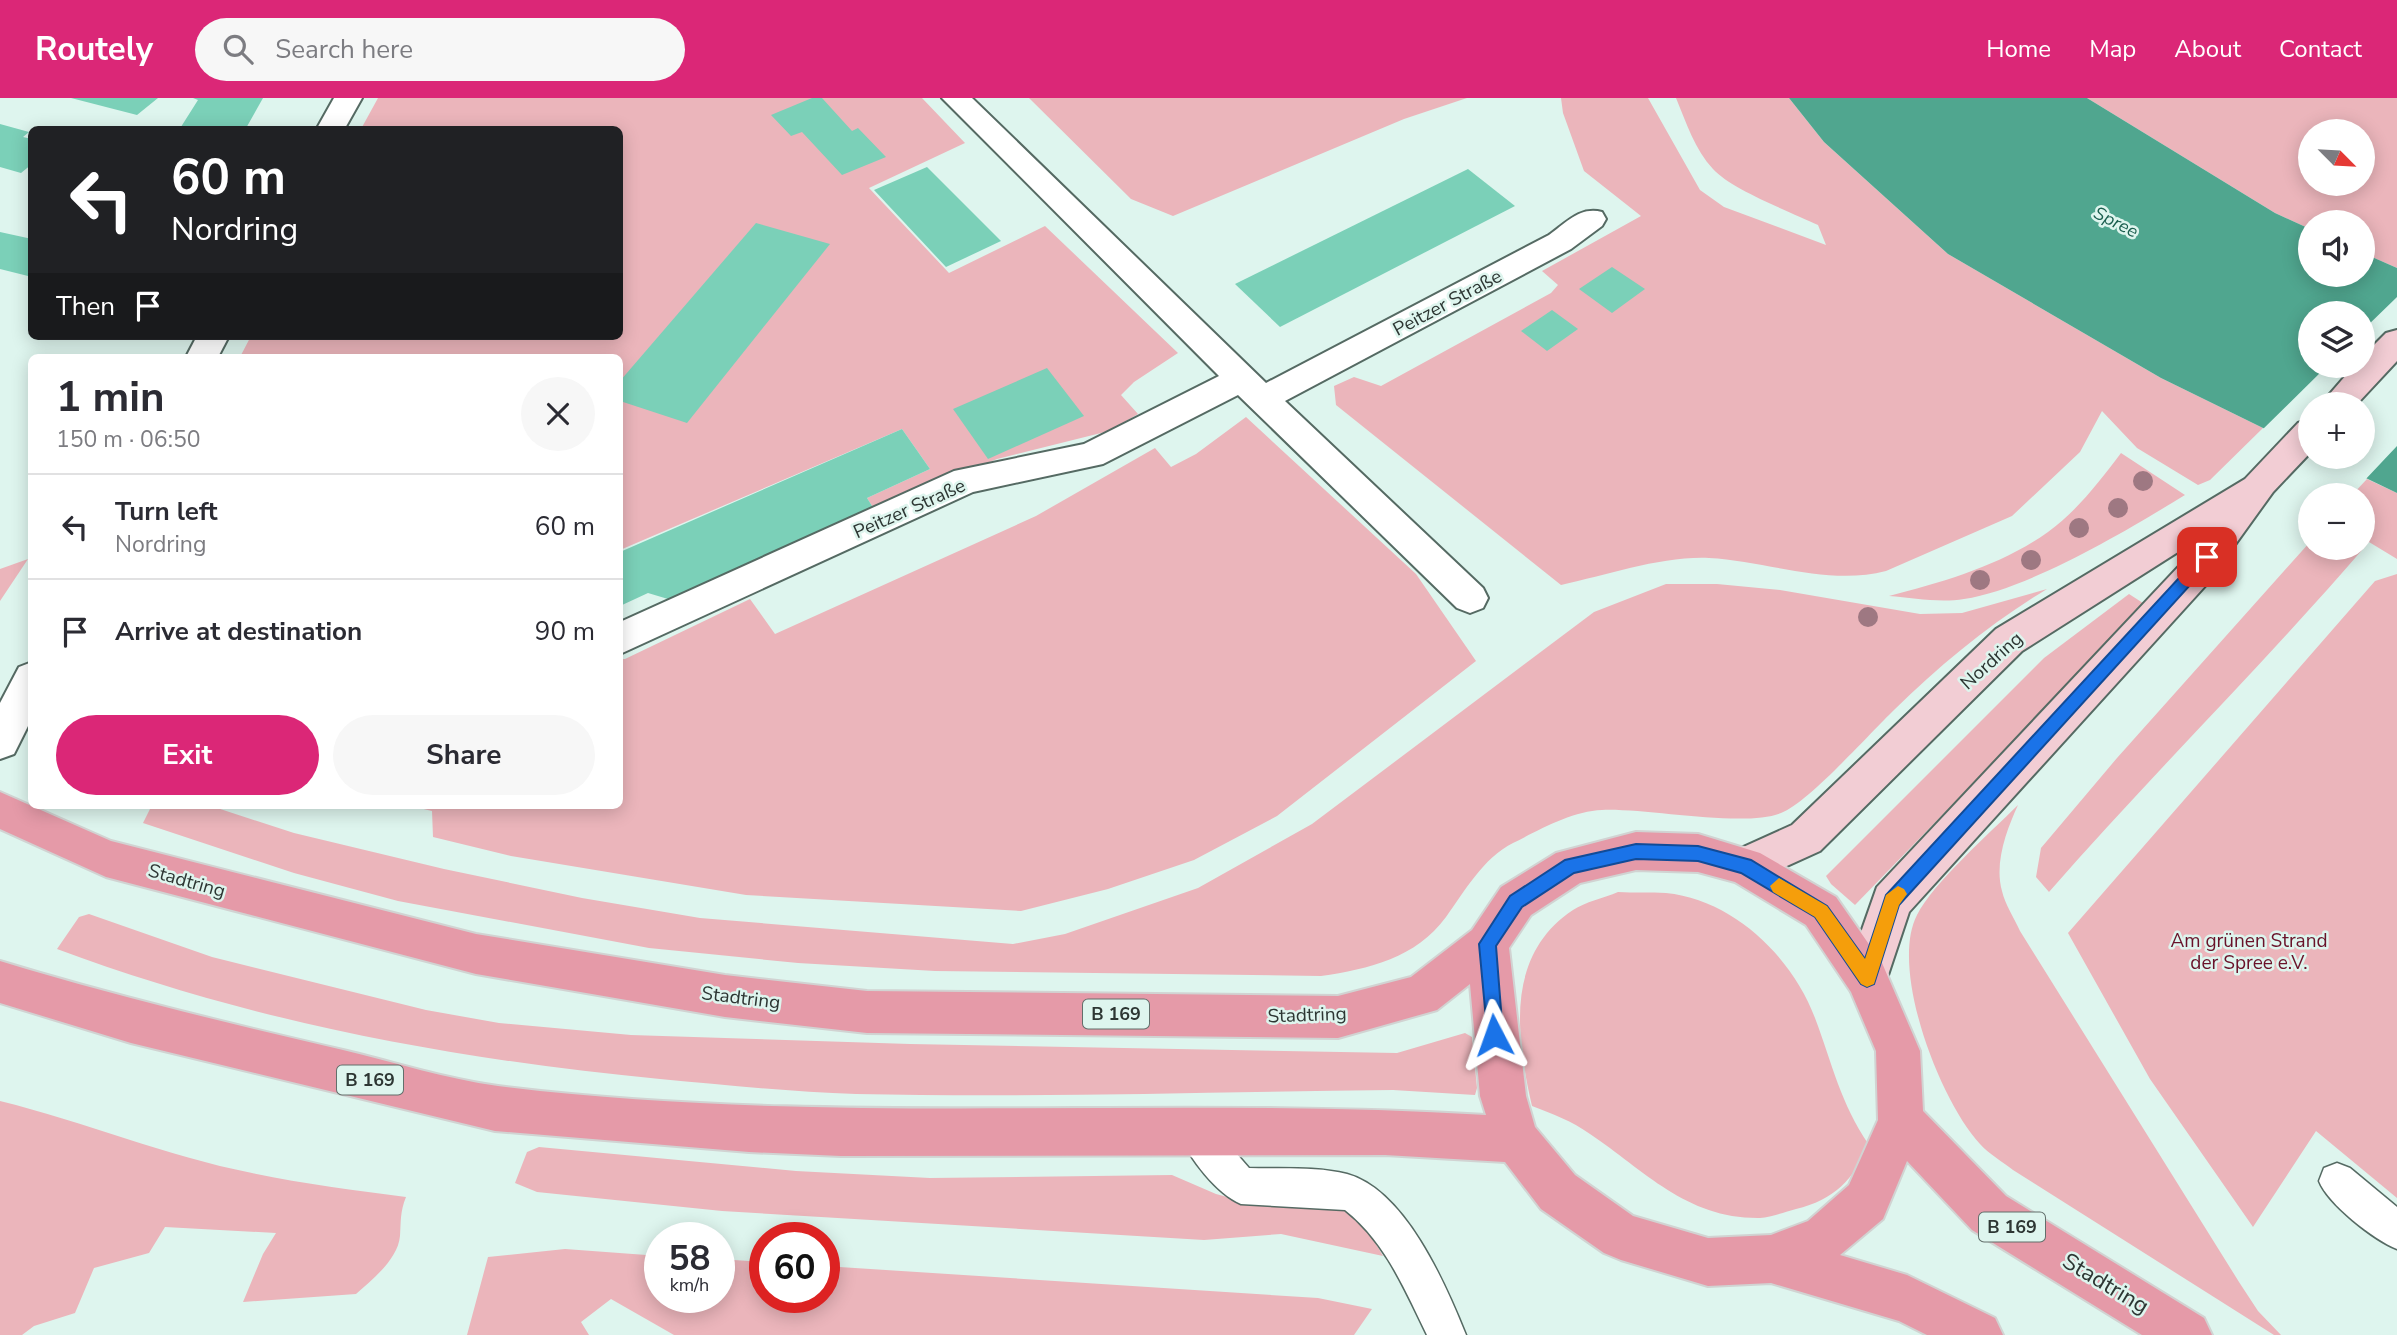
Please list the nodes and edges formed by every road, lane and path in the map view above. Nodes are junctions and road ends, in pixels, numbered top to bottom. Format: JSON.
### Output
{"nodes":[{"id":1,"x":348,"y":98,"type":"edge"},
{"id":2,"x":956,"y":98,"type":"edge"},
{"id":3,"x":332,"y":126,"type":"edge"},
{"id":4,"x":1591,"y":219,"type":"dead end"},
{"id":5,"x":2397,"y":341,"type":"edge"},
{"id":6,"x":1252,"y":389,"type":"junction"},
{"id":7,"x":2348,"y":392,"type":"edge"},
{"id":8,"x":2298,"y":444,"type":"edge"},
{"id":9,"x":2261,"y":483,"type":"junction"},
{"id":10,"x":1470,"y":598,"type":"dead end"},
{"id":11,"x":623,"y":638,"type":"edge"},
{"id":12,"x":28,"y":686,"type":"edge"},
{"id":13,"x":0,"y":741,"type":"edge"},
{"id":14,"x":0,"y":810,"type":"edge"},
{"id":15,"x":1745,"y":866,"type":"junction"},
{"id":16,"x":1488,"y":944,"type":"junction"},
{"id":17,"x":1867,"y":978,"type":"junction"},
{"id":18,"x":0,"y":982,"type":"edge"},
{"id":19,"x":1901,"y":1121,"type":"junction"},
{"id":20,"x":1197,"y":1134,"type":"junction"},
{"id":21,"x":1516,"y":1140,"type":"junction"},
{"id":22,"x":2337,"y":1181,"type":"dead end"},
{"id":23,"x":2397,"y":1231,"type":"edge"},
{"id":24,"x":1771,"y":1259,"type":"junction"},
{"id":25,"x":1447,"y":1335,"type":"edge"},
{"id":26,"x":1978,"y":1335,"type":"edge"},
{"id":27,"x":2187,"y":1335,"type":"edge"}],
"edges":[{"from":1,"to":3,"type":"street"},
{"from":2,"to":6,"type":"street"},
{"from":4,"to":6,"type":"street","name":"Peitzer Straße"},
{"from":5,"to":7,"type":"main road"},
{"from":6,"to":10,"type":"street"},
{"from":6,"to":11,"type":"street","name":"Peitzer Straße"},
{"from":8,"to":9,"type":"main road","name":"Nordring"},
{"from":9,"to":15,"type":"main road","name":"Nordring"},
{"from":9,"to":17,"type":"main road","name":"Nordring"},
{"from":12,"to":13,"type":"street"},
{"from":14,"to":16,"type":"main road","name":"Stadtring","number":"B 169"},
{"from":15,"to":16,"type":"main road","name":"Stadtring","number":"B 169"},
{"from":15,"to":17,"type":"main road","name":"Stadtring","number":"B 169"},
{"from":16,"to":21,"type":"main road","name":"Stadtring","number":"B 169"},
{"from":17,"to":19,"type":"main road","name":"Stadtring","number":"B 169"},
{"from":18,"to":20,"type":"main road","number":"B 169"},
{"from":19,"to":24,"type":"main road","name":"Stadtring","number":"B 169"},
{"from":19,"to":27,"type":"main road","name":"Stadtring","number":"B 169"},
{"from":20,"to":21,"type":"main road","number":"B 169"},
{"from":20,"to":25,"type":"lane"},
{"from":21,"to":24,"type":"main road","name":"Stadtring","number":"B 169"},
{"from":22,"to":23,"type":"lane"},
{"from":24,"to":26,"type":"main road","name":"Stadtring","number":"B 169"}]}
